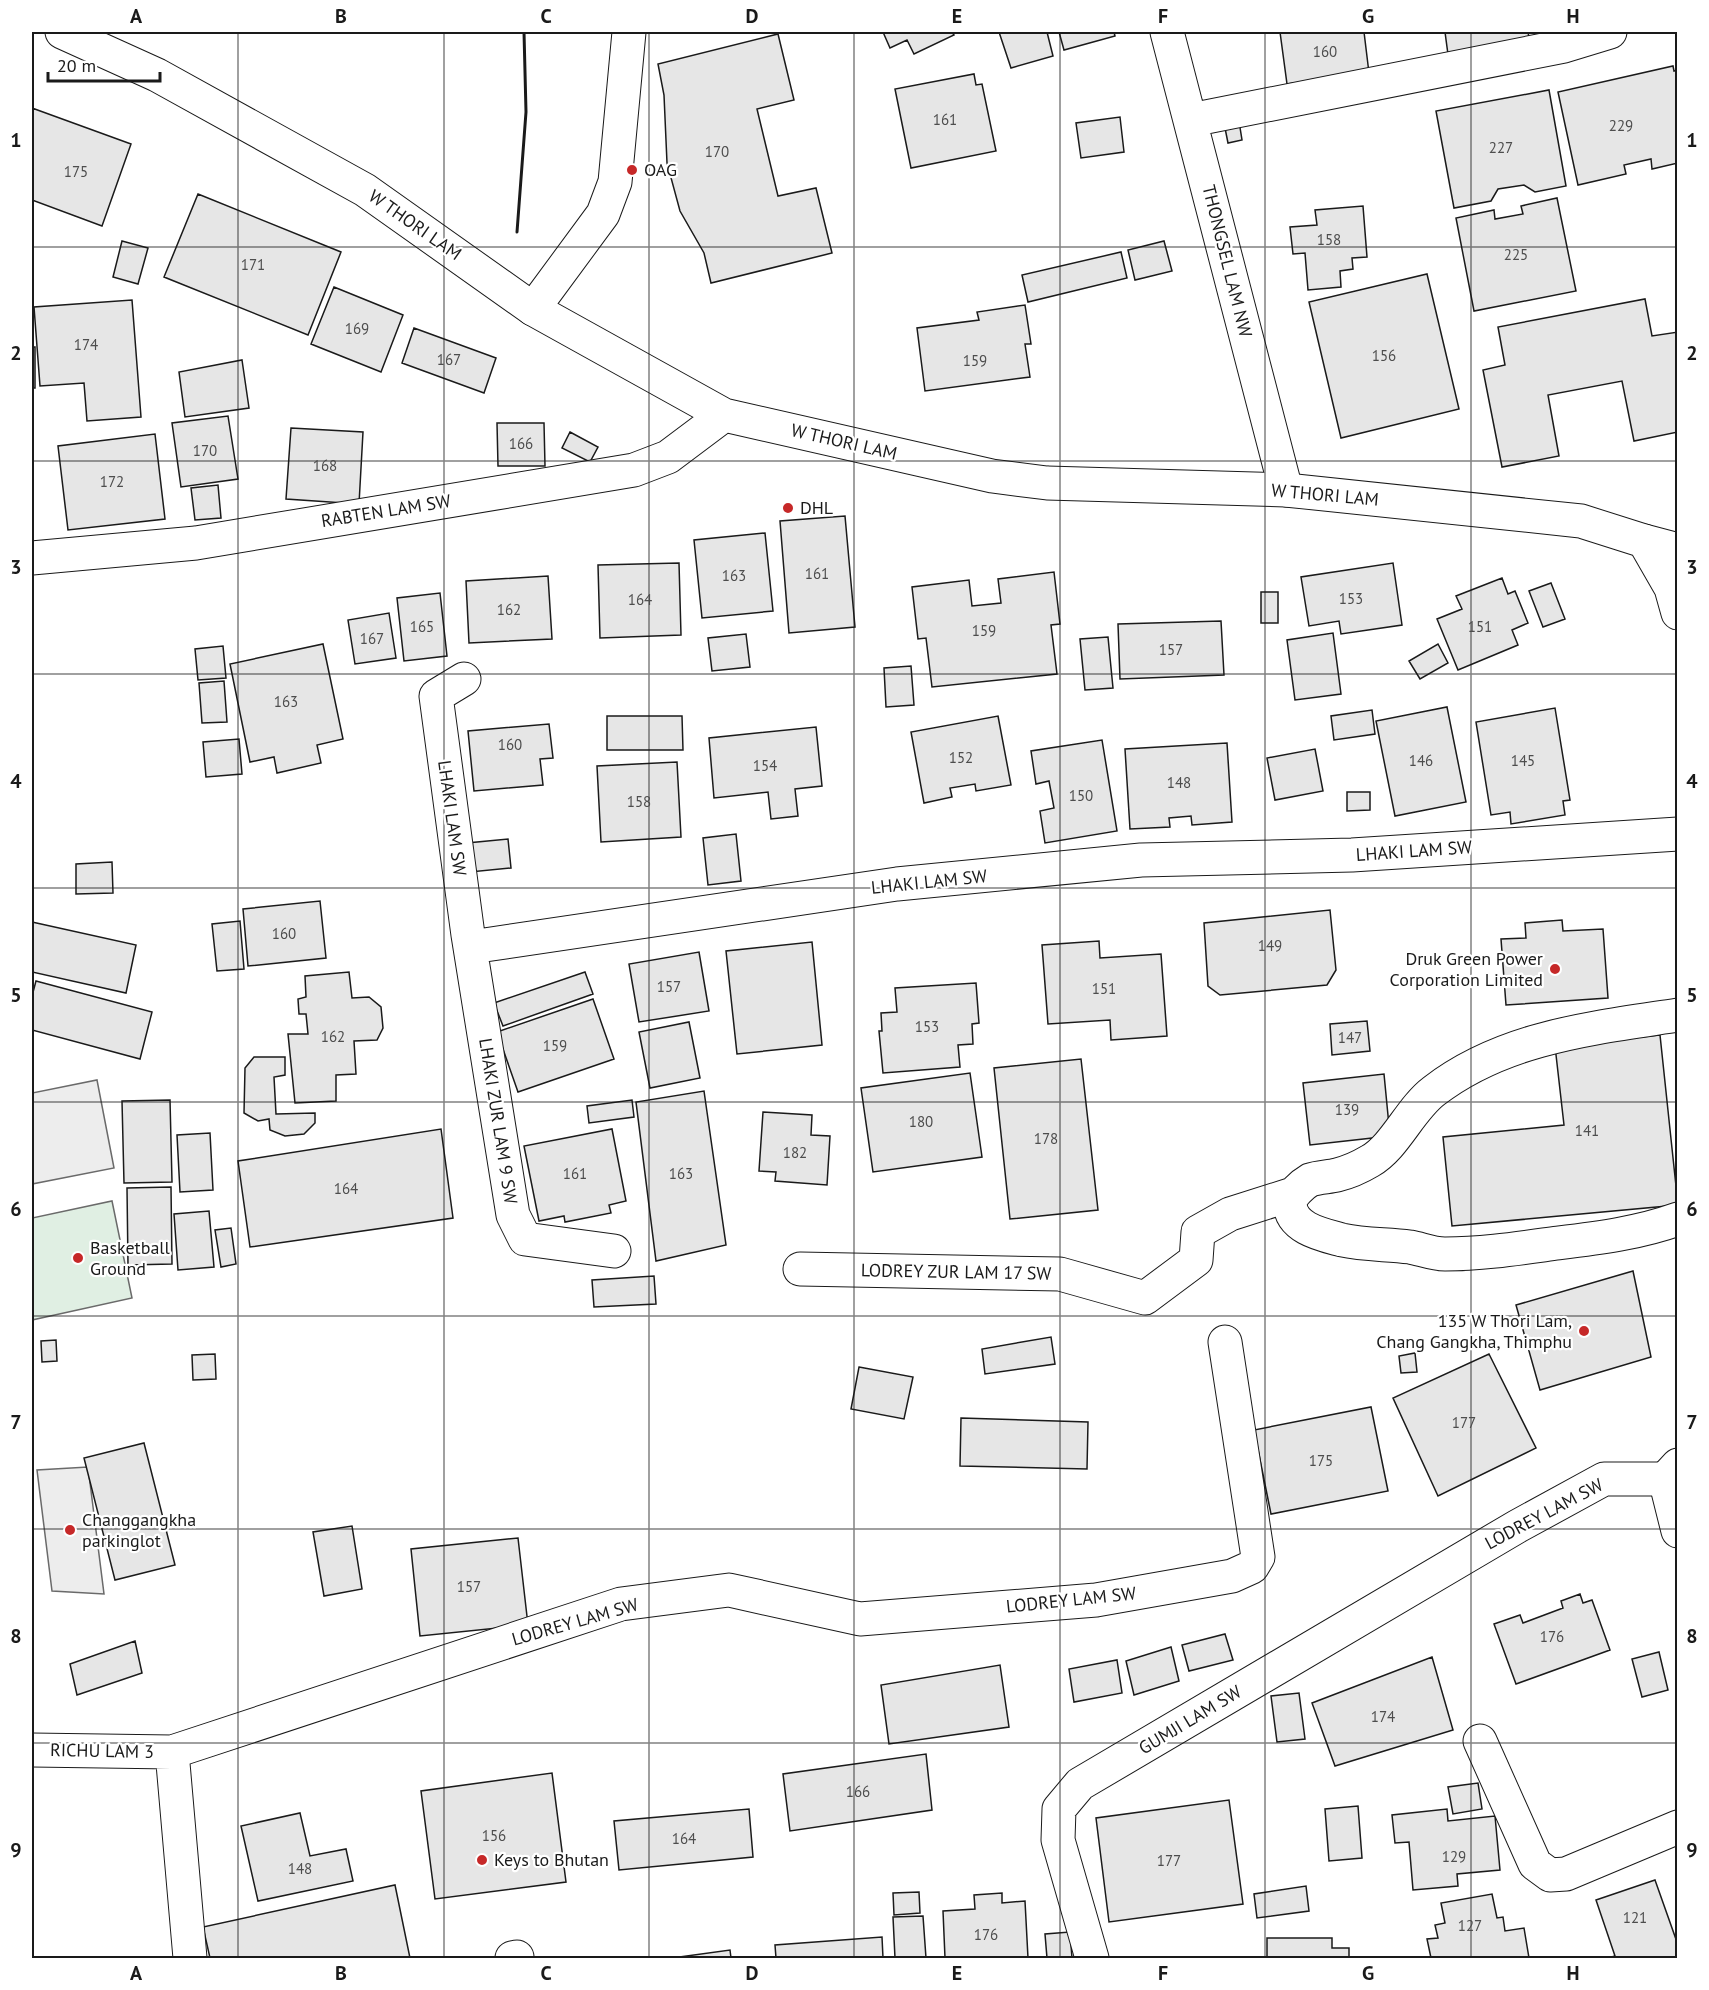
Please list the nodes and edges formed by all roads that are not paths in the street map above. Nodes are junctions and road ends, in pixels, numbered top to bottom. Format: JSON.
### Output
{"nodes":[{"id":1,"x":62,"y":32,"type":"edge"},
{"id":2,"x":629,"y":32,"type":"edge"},
{"id":3,"x":1167,"y":32,"type":"edge"},
{"id":4,"x":1610,"y":32,"type":"edge"},
{"id":5,"x":1191,"y":120,"type":"junction"},
{"id":6,"x":533,"y":309,"type":"junction"},
{"id":7,"x":724,"y":415,"type":"junction"},
{"id":8,"x":1286,"y":490,"type":"junction"},
{"id":9,"x":1644,"y":541,"type":"junction"},
{"id":10,"x":1677,"y":550,"type":"edge"},
{"id":11,"x":32,"y":558,"type":"edge"},
{"id":12,"x":1677,"y":613,"type":"edge"},
{"id":13,"x":464,"y":679,"type":"dead end"},
{"id":14,"x":1677,"y":834,"type":"edge"},
{"id":15,"x":471,"y":947,"type":"junction"},
{"id":16,"x":1677,"y":1015,"type":"edge"},
{"id":17,"x":1293,"y":1194,"type":"junction"},
{"id":18,"x":1677,"y":1219,"type":"edge"},
{"id":19,"x":614,"y":1251,"type":"dead end"},
{"id":20,"x":800,"y":1269,"type":"dead end"},
{"id":21,"x":1225,"y":1342,"type":"dead end"},
{"id":22,"x":1671,"y":1472,"type":"edge"},
{"id":23,"x":1677,"y":1531,"type":"edge"},
{"id":24,"x":1461,"y":1559,"type":"joint"},
{"id":25,"x":1480,"y":1741,"type":"dead end"},
{"id":26,"x":32,"y":1750,"type":"edge"},
{"id":27,"x":172,"y":1752,"type":"junction"},
{"id":28,"x":1677,"y":1827,"type":"edge"},
{"id":29,"x":190,"y":1959,"type":"edge"},
{"id":30,"x":1092,"y":1959,"type":"edge"}],
"edges":[{"from":1,"to":6,"type":"street","name":"W THORI LAM"},
{"from":2,"to":6,"type":"street"},
{"from":3,"to":5,"type":"street","name":"THONGSEL LAM NW"},
{"from":4,"to":5,"type":"street"},
{"from":5,"to":8,"type":"street","name":"THONGSEL LAM NW"},
{"from":6,"to":7,"type":"street","name":"W THORI LAM"},
{"from":7,"to":8,"type":"street","name":"W THORI LAM"},
{"from":7,"to":11,"type":"street","name":"RABTEN LAM SW"},
{"from":8,"to":9,"type":"street","name":"W THORI LAM"},
{"from":9,"to":10,"type":"street","name":"W THORI LAM"},
{"from":9,"to":12,"type":"street"},
{"from":13,"to":15,"type":"street","name":"LHAKI LAM SW"},
{"from":14,"to":15,"type":"street","name":"LHAKI LAM SW"},
{"from":15,"to":19,"type":"street","name":"LHAKI ZUR LAM 9 SW"},
{"from":16,"to":17,"type":"street"},
{"from":17,"to":18,"type":"street"},
{"from":17,"to":20,"type":"street","name":"LODREY ZUR LAM 17 SW"},
{"from":21,"to":27,"type":"street","name":"LODREY LAM SW"},
{"from":22,"to":23,"type":"street"},
{"from":22,"to":24,"type":"street","name":"LODREY LAM SW"},
{"from":24,"to":30,"type":"street","name":"GUMJI LAM SW"},
{"from":25,"to":28,"type":"street"},
{"from":26,"to":27,"type":"street","name":"RICHU LAM 3"},
{"from":27,"to":29,"type":"street"}]}
